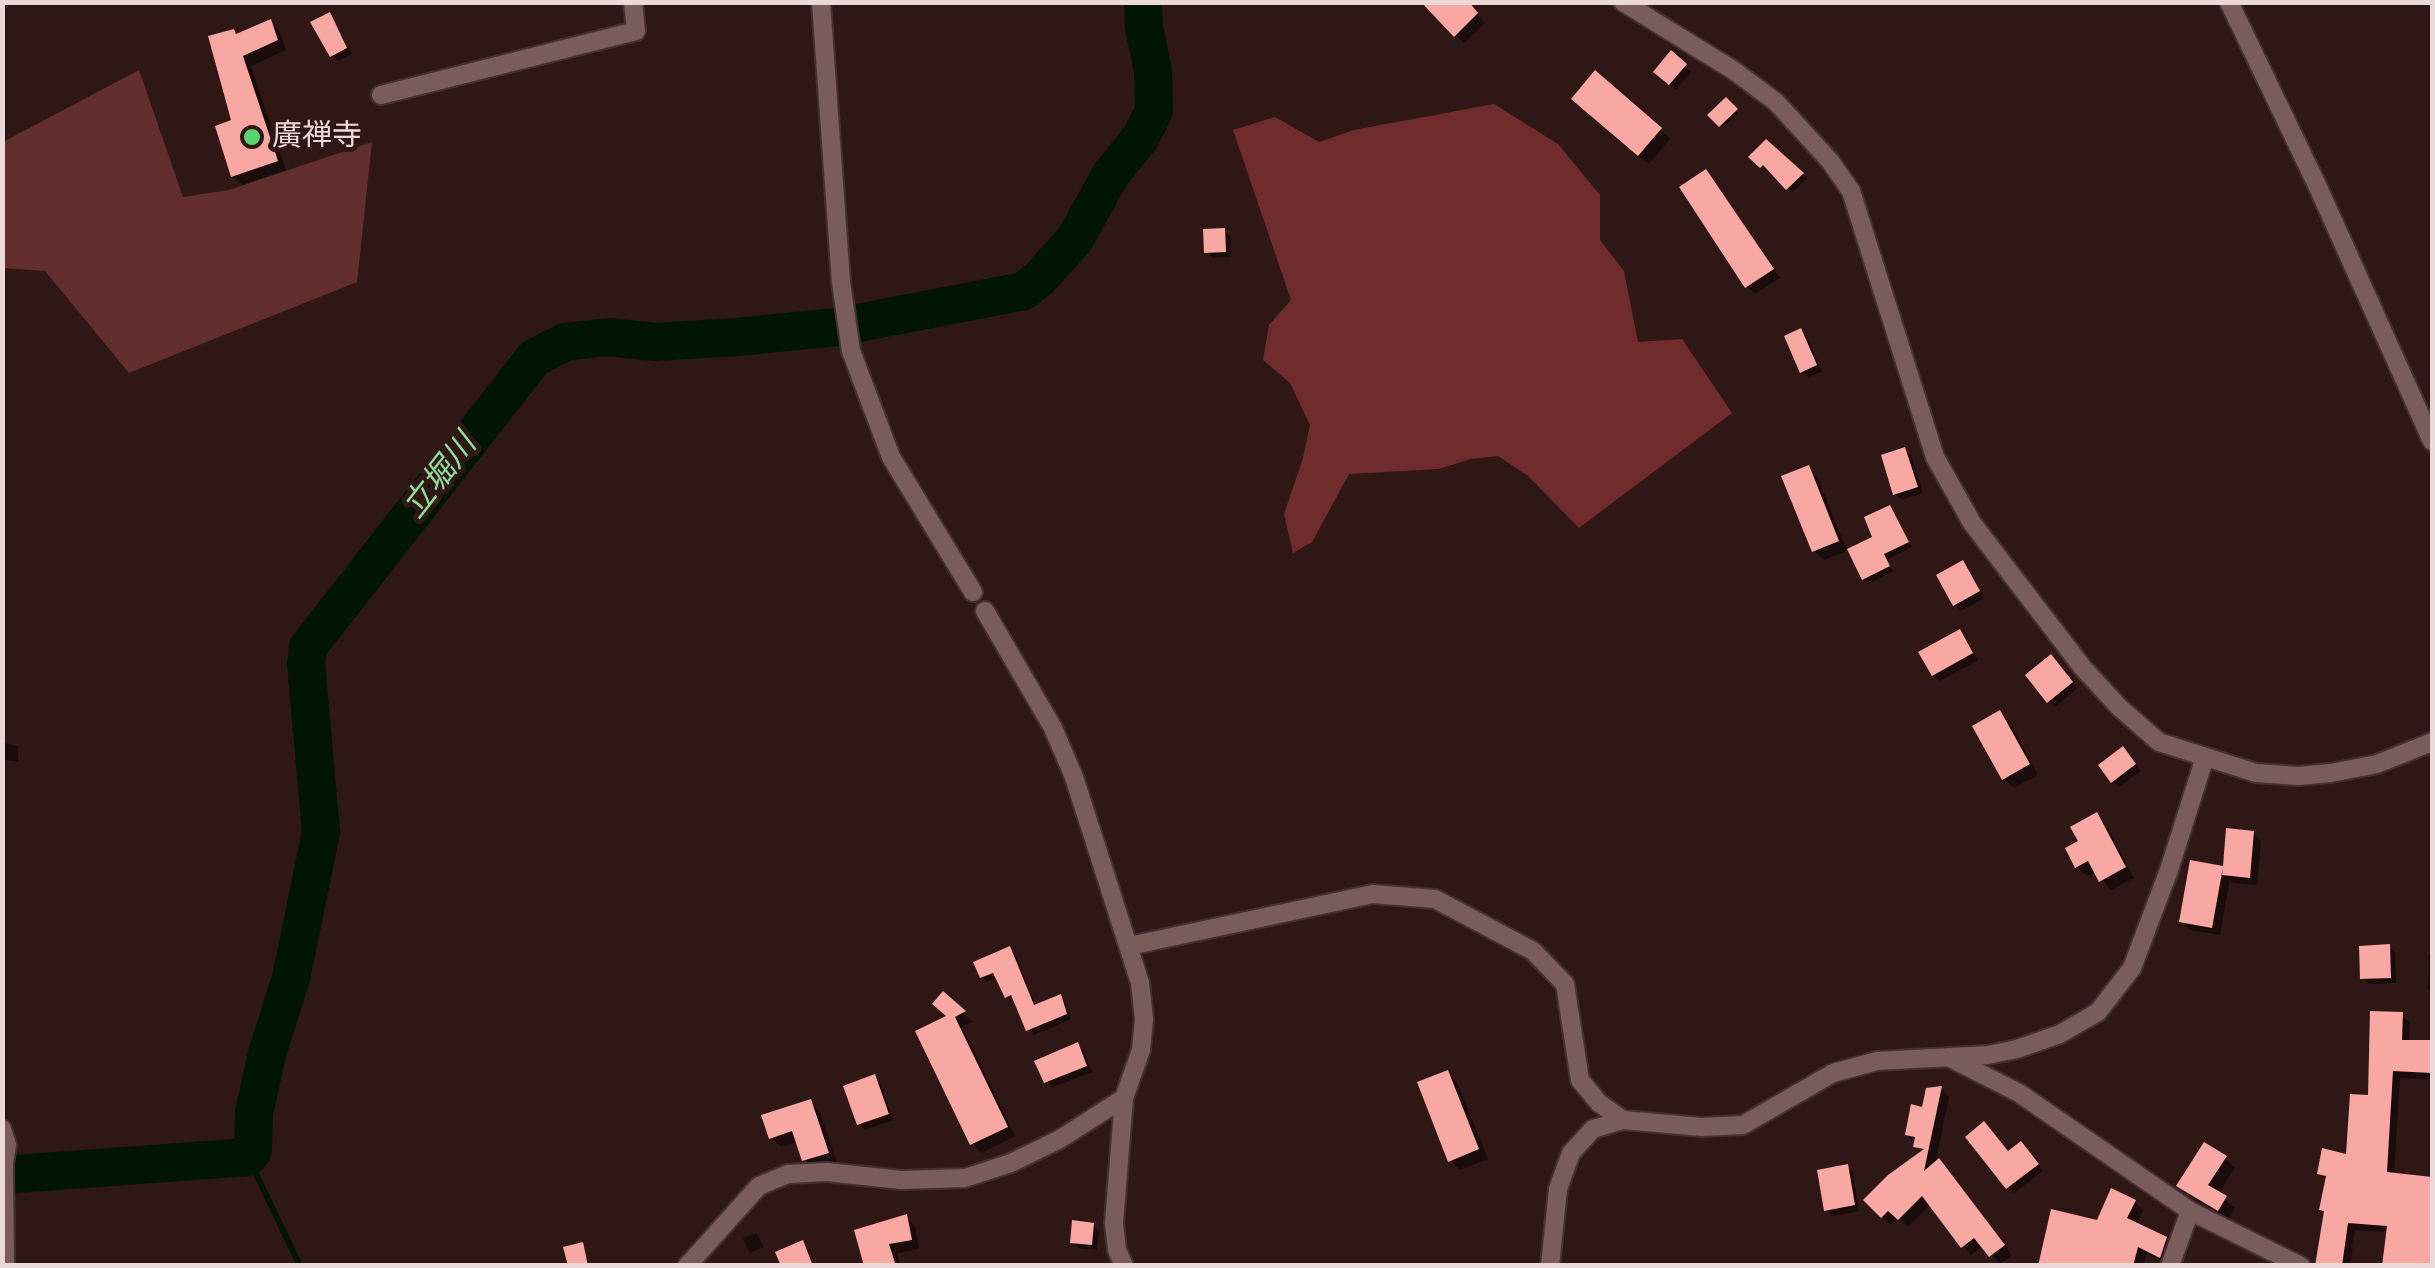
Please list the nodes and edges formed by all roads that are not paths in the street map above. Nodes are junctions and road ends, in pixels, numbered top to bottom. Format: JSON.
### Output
{"nodes":[{"id":1,"x":633,"y":2,"type":"edge"},
{"id":2,"x":821,"y":2,"type":"edge"},
{"id":3,"x":1623,"y":2,"type":"edge"},
{"id":4,"x":2230,"y":2,"type":"edge"},
{"id":5,"x":381,"y":95,"type":"dead end"},
{"id":6,"x":2432,"y":441,"type":"edge"},
{"id":7,"x":974,"y":592,"type":"dead end"},
{"id":8,"x":985,"y":611,"type":"dead end"},
{"id":9,"x":2432,"y":742,"type":"edge"},
{"id":10,"x":2205,"y":757,"type":"junction"},
{"id":11,"x":1129,"y":946,"type":"junction"},
{"id":12,"x":1948,"y":1057,"type":"junction"},
{"id":13,"x":1124,"y":1098,"type":"junction"},
{"id":14,"x":1623,"y":1120,"type":"junction"},
{"id":15,"x":2,"y":1129,"type":"edge"},
{"id":16,"x":4,"y":1164,"type":"edge"},
{"id":17,"x":2190,"y":1211,"type":"junction"},
{"id":18,"x":5,"y":1266,"type":"edge"},
{"id":19,"x":687,"y":1266,"type":"edge"},
{"id":20,"x":1124,"y":1266,"type":"edge"},
{"id":21,"x":1550,"y":1266,"type":"edge"},
{"id":22,"x":2170,"y":1266,"type":"edge"},
{"id":23,"x":2301,"y":1266,"type":"edge"}],
"edges":[{"from":1,"to":5,"type":"street"},
{"from":2,"to":7,"type":"street"},
{"from":3,"to":10,"type":"street"},
{"from":4,"to":6,"type":"street"},
{"from":8,"to":11,"type":"street"},
{"from":9,"to":10,"type":"street"},
{"from":10,"to":12,"type":"street"},
{"from":11,"to":13,"type":"street"},
{"from":11,"to":14,"type":"street"},
{"from":12,"to":14,"type":"street"},
{"from":12,"to":17,"type":"street"},
{"from":13,"to":19,"type":"street"},
{"from":13,"to":20,"type":"street"},
{"from":14,"to":21,"type":"street"},
{"from":15,"to":16,"type":"street"},
{"from":16,"to":18,"type":"street"},
{"from":17,"to":22,"type":"street"},
{"from":17,"to":23,"type":"street"}]}
